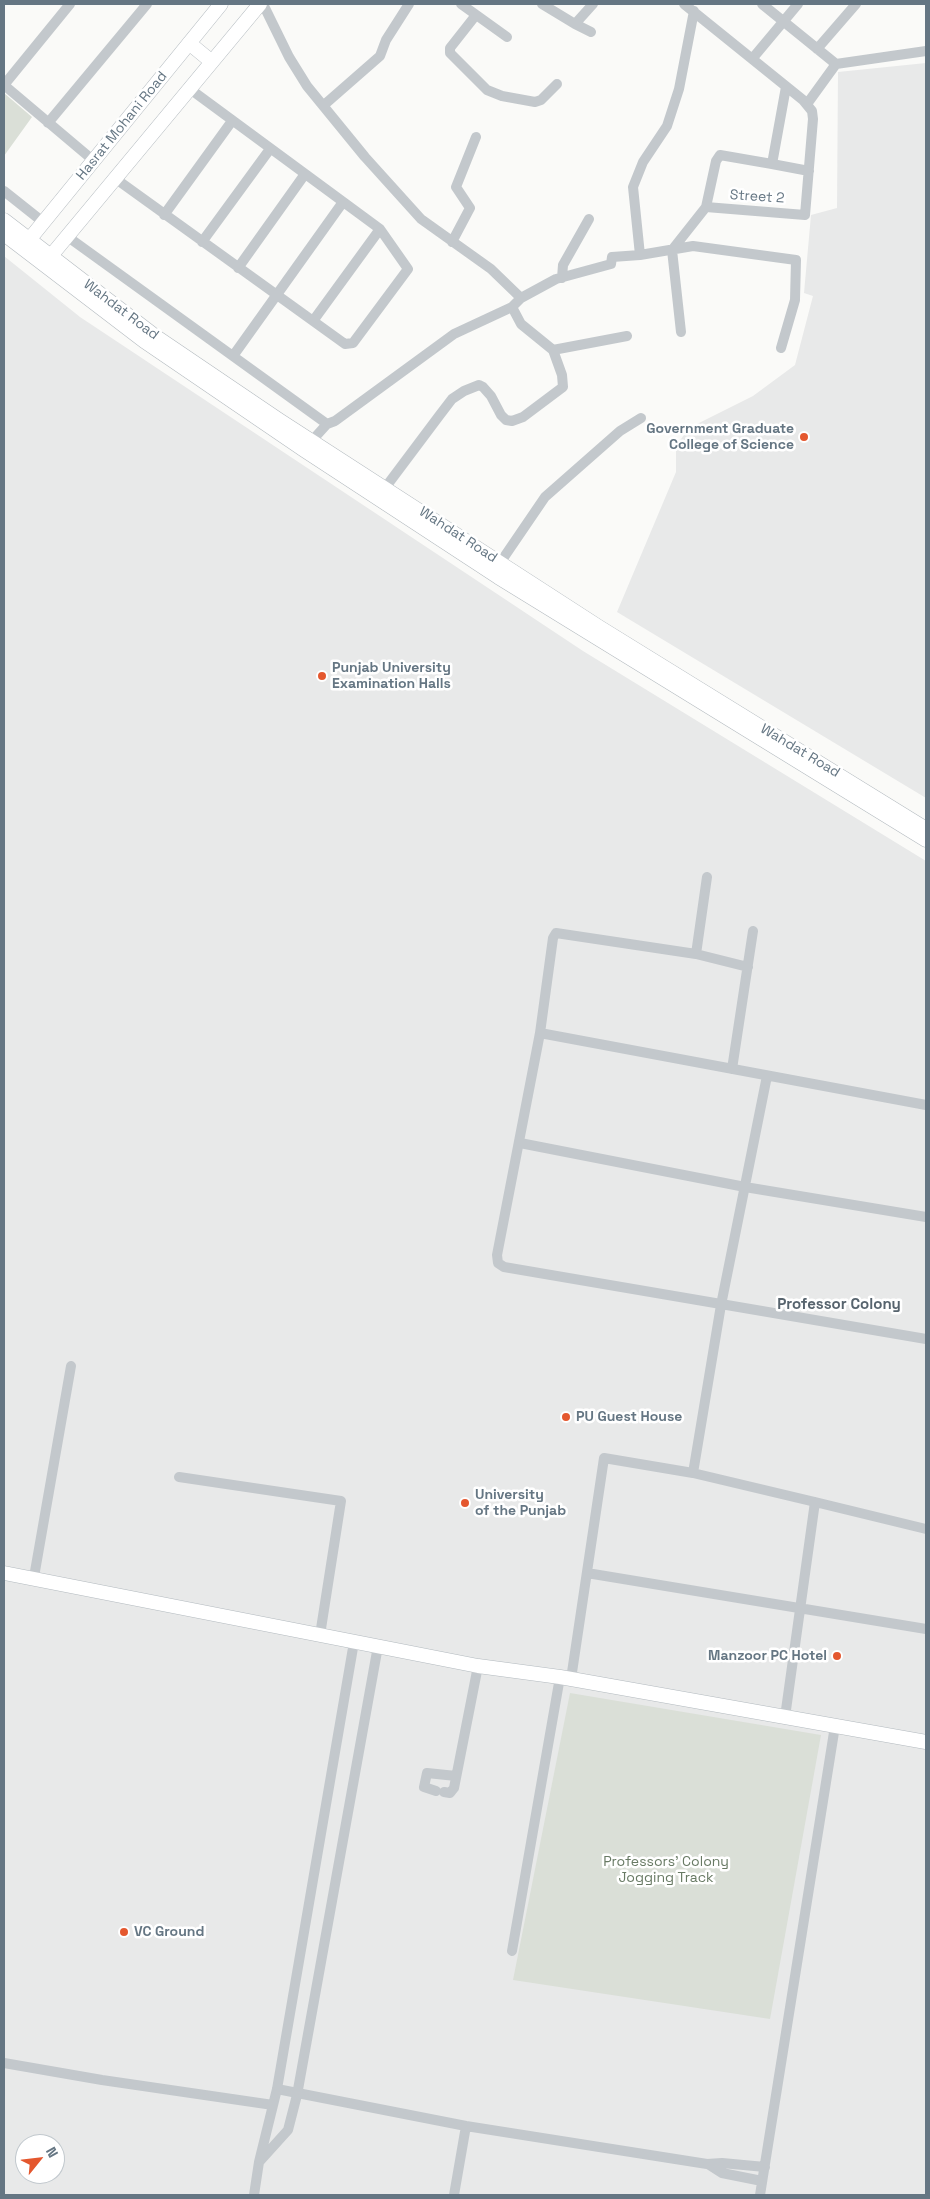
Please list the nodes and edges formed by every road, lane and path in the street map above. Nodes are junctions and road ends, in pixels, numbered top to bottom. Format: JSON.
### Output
{"nodes":[{"id":1,"x":70,"y":4,"type":"edge"},
{"id":2,"x":147,"y":4,"type":"edge"},
{"id":3,"x":262,"y":4,"type":"edge"},
{"id":4,"x":409,"y":4,"type":"edge"},
{"id":5,"x":461,"y":4,"type":"edge"},
{"id":6,"x":542,"y":4,"type":"edge"},
{"id":7,"x":593,"y":4,"type":"edge"},
{"id":8,"x":684,"y":4,"type":"edge"},
{"id":9,"x":762,"y":4,"type":"edge"},
{"id":10,"x":798,"y":4,"type":"edge"},
{"id":11,"x":856,"y":4,"type":"edge"},
{"id":12,"x":218,"y":5,"type":"edge"},
{"id":13,"x":694,"y":11,"type":"junction"},
{"id":14,"x":476,"y":15,"type":"junction"},
{"id":15,"x":784,"y":22,"type":"junction"},
{"id":16,"x":575,"y":24,"type":"junction"},
{"id":17,"x":591,"y":32,"type":"dead end"},
{"id":18,"x":507,"y":37,"type":"dead end"},
{"id":19,"x":189,"y":43,"type":"junction"},
{"id":20,"x":817,"y":49,"type":"junction"},
{"id":21,"x":926,"y":52,"type":"edge"},
{"id":22,"x":752,"y":59,"type":"junction"},
{"id":23,"x":212,"y":62,"type":"junction"},
{"id":24,"x":836,"y":64,"type":"junction"},
{"id":25,"x":557,"y":84,"type":"dead end"},
{"id":26,"x":4,"y":85,"type":"edge"},
{"id":27,"x":786,"y":86,"type":"junction"},
{"id":28,"x":190,"y":89,"type":"junction"},
{"id":29,"x":807,"y":104,"type":"junction"},
{"id":30,"x":324,"y":105,"type":"junction"},
{"id":31,"x":232,"y":121,"type":"junction"},
{"id":32,"x":48,"y":123,"type":"junction"},
{"id":33,"x":476,"y":137,"type":"dead end"},
{"id":34,"x":270,"y":149,"type":"junction"},
{"id":35,"x":94,"y":162,"type":"junction"},
{"id":36,"x":772,"y":164,"type":"junction"},
{"id":37,"x":809,"y":171,"type":"junction"},
{"id":38,"x":305,"y":174,"type":"junction"},
{"id":39,"x":116,"y":179,"type":"junction"},
{"id":40,"x":4,"y":191,"type":"edge"},
{"id":41,"x":343,"y":202,"type":"junction"},
{"id":42,"x":706,"y":207,"type":"junction"},
{"id":43,"x":164,"y":215,"type":"junction"},
{"id":44,"x":589,"y":219,"type":"dead end"},
{"id":45,"x":4,"y":220,"type":"edge"},
{"id":46,"x":43,"y":222,"type":"junction"},
{"id":47,"x":380,"y":229,"type":"junction"},
{"id":48,"x":4,"y":234,"type":"edge"},
{"id":49,"x":68,"y":237,"type":"junction"},
{"id":50,"x":202,"y":242,"type":"junction"},
{"id":51,"x":452,"y":242,"type":"junction"},
{"id":52,"x":25,"y":244,"type":"junction"},
{"id":53,"x":672,"y":250,"type":"junction"},
{"id":54,"x":640,"y":255,"type":"junction"},
{"id":55,"x":47,"y":261,"type":"junction"},
{"id":56,"x":238,"y":268,"type":"junction"},
{"id":57,"x":562,"y":278,"type":"junction"},
{"id":58,"x":277,"y":296,"type":"junction"},
{"id":59,"x":521,"y":298,"type":"junction"},
{"id":60,"x":512,"y":307,"type":"junction"},
{"id":61,"x":313,"y":321,"type":"junction"},
{"id":62,"x":680,"y":332,"type":"dead end"},
{"id":63,"x":627,"y":336,"type":"dead end"},
{"id":64,"x":781,"y":348,"type":"dead end"},
{"id":65,"x":553,"y":350,"type":"junction"},
{"id":66,"x":233,"y":356,"type":"junction"},
{"id":67,"x":641,"y":418,"type":"dead end"},
{"id":68,"x":327,"y":424,"type":"junction"},
{"id":69,"x":308,"y":445,"type":"junction"},
{"id":70,"x":385,"y":488,"type":"junction"},
{"id":71,"x":500,"y":563,"type":"junction"},
{"id":72,"x":926,"y":829,"type":"edge"},
{"id":73,"x":926,"y":840,"type":"edge"},
{"id":74,"x":707,"y":877,"type":"dead end"},
{"id":75,"x":753,"y":930,"type":"dead end"},
{"id":76,"x":696,"y":954,"type":"junction"},
{"id":77,"x":748,"y":967,"type":"junction"},
{"id":78,"x":540,"y":1033,"type":"junction"},
{"id":79,"x":732,"y":1069,"type":"junction"},
{"id":80,"x":767,"y":1076,"type":"junction"},
{"id":81,"x":926,"y":1105,"type":"edge"},
{"id":82,"x":520,"y":1143,"type":"junction"},
{"id":83,"x":745,"y":1187,"type":"junction"},
{"id":84,"x":926,"y":1217,"type":"edge"},
{"id":85,"x":721,"y":1305,"type":"junction"},
{"id":86,"x":926,"y":1339,"type":"edge"},
{"id":87,"x":71,"y":1366,"type":"dead end"},
{"id":88,"x":692,"y":1473,"type":"junction"},
{"id":89,"x":178,"y":1477,"type":"dead end"},
{"id":90,"x":815,"y":1502,"type":"junction"},
{"id":91,"x":926,"y":1529,"type":"edge"},
{"id":92,"x":4,"y":1573,"type":"edge"},
{"id":93,"x":586,"y":1573,"type":"junction"},
{"id":94,"x":34,"y":1577,"type":"junction"},
{"id":95,"x":802,"y":1607,"type":"junction"},
{"id":96,"x":926,"y":1629,"type":"edge"},
{"id":97,"x":320,"y":1635,"type":"junction"},
{"id":98,"x":354,"y":1642,"type":"junction"},
{"id":99,"x":378,"y":1646,"type":"junction"},
{"id":100,"x":478,"y":1666,"type":"junction"},
{"id":101,"x":565,"y":1678,"type":"junction"},
{"id":102,"x":785,"y":1717,"type":"junction"},
{"id":103,"x":835,"y":1726,"type":"junction"},
{"id":104,"x":926,"y":1742,"type":"edge"},
{"id":105,"x":456,"y":1776,"type":"junction"},
{"id":106,"x":512,"y":1951,"type":"dead end"},
{"id":107,"x":4,"y":2063,"type":"edge"},
{"id":108,"x":277,"y":2089,"type":"junction"},
{"id":109,"x":297,"y":2095,"type":"junction"},
{"id":110,"x":273,"y":2105,"type":"junction"},
{"id":111,"x":466,"y":2126,"type":"junction"},
{"id":112,"x":259,"y":2162,"type":"junction"},
{"id":113,"x":707,"y":2164,"type":"junction"},
{"id":114,"x":765,"y":2167,"type":"junction"},
{"id":115,"x":762,"y":2181,"type":"junction"},
{"id":116,"x":254,"y":2195,"type":"edge"},
{"id":117,"x":454,"y":2195,"type":"edge"},
{"id":118,"x":760,"y":2195,"type":"edge"}],
"edges":[{"from":1,"to":26,"type":"street"},
{"from":2,"to":32,"type":"street"},
{"from":3,"to":23,"type":"main road"},
{"from":3,"to":30,"type":"street"},
{"from":4,"to":30,"type":"street"},
{"from":5,"to":14,"type":"street"},
{"from":6,"to":16,"type":"street"},
{"from":7,"to":16,"type":"street"},
{"from":8,"to":13,"type":"street"},
{"from":9,"to":15,"type":"street"},
{"from":10,"to":15,"type":"street"},
{"from":11,"to":20,"type":"street"},
{"from":12,"to":19,"type":"main road","name":"Hasrat Mohani Road"},
{"from":13,"to":22,"type":"street"},
{"from":13,"to":54,"type":"street"},
{"from":14,"to":18,"type":"street"},
{"from":14,"to":25,"type":"street"},
{"from":15,"to":20,"type":"street"},
{"from":15,"to":22,"type":"street"},
{"from":16,"to":17,"type":"street"},
{"from":19,"to":23,"type":"main road"},
{"from":19,"to":35,"type":"main road","name":"Hasrat Mohani Road"},
{"from":20,"to":24,"type":"street"},
{"from":21,"to":24,"type":"street"},
{"from":22,"to":27,"type":"street"},
{"from":23,"to":28,"type":"main road"},
{"from":24,"to":29,"type":"street"},
{"from":26,"to":32,"type":"street"},
{"from":27,"to":29,"type":"street"},
{"from":27,"to":36,"type":"street"},
{"from":28,"to":31,"type":"street"},
{"from":28,"to":39,"type":"main road"},
{"from":29,"to":37,"type":"street"},
{"from":30,"to":51,"type":"street"},
{"from":31,"to":34,"type":"street"},
{"from":31,"to":43,"type":"street"},
{"from":32,"to":35,"type":"street"},
{"from":33,"to":51,"type":"street"},
{"from":34,"to":38,"type":"street"},
{"from":34,"to":50,"type":"street"},
{"from":35,"to":46,"type":"main road","name":"Hasrat Mohani Road"},
{"from":36,"to":37,"type":"street"},
{"from":36,"to":42,"type":"street"},
{"from":37,"to":42,"type":"street","name":"Street 2"},
{"from":38,"to":41,"type":"street"},
{"from":38,"to":56,"type":"street"},
{"from":39,"to":43,"type":"street"},
{"from":39,"to":49,"type":"main road"},
{"from":40,"to":46,"type":"street"},
{"from":41,"to":47,"type":"street"},
{"from":41,"to":58,"type":"street"},
{"from":42,"to":53,"type":"street"},
{"from":43,"to":50,"type":"street"},
{"from":44,"to":57,"type":"street"},
{"from":45,"to":52,"type":"main road","name":"Wahdat Road"},
{"from":46,"to":52,"type":"main road","name":"Hasrat Mohani Road"},
{"from":47,"to":61,"type":"street"},
{"from":47,"to":61,"type":"street"},
{"from":48,"to":52,"type":"main road","name":"Wahdat Road"},
{"from":49,"to":55,"type":"main road"},
{"from":49,"to":66,"type":"street"},
{"from":50,"to":56,"type":"street"},
{"from":51,"to":59,"type":"street"},
{"from":52,"to":55,"type":"main road","name":"Wahdat Road"},
{"from":53,"to":54,"type":"street"},
{"from":53,"to":62,"type":"street"},
{"from":53,"to":64,"type":"street"},
{"from":54,"to":57,"type":"street"},
{"from":55,"to":69,"type":"main road","name":"Wahdat Road"},
{"from":56,"to":58,"type":"street"},
{"from":57,"to":59,"type":"street"},
{"from":58,"to":61,"type":"street"},
{"from":58,"to":66,"type":"street"},
{"from":59,"to":60,"type":"street"},
{"from":60,"to":65,"type":"street"},
{"from":60,"to":68,"type":"street"},
{"from":63,"to":65,"type":"street"},
{"from":65,"to":70,"type":"street"},
{"from":66,"to":68,"type":"street"},
{"from":67,"to":71,"type":"street"},
{"from":68,"to":69,"type":"street"},
{"from":69,"to":70,"type":"main road","name":"Wahdat Road"},
{"from":69,"to":73,"type":"main road","name":"Wahdat Road"},
{"from":70,"to":71,"type":"main road","name":"Wahdat Road"},
{"from":71,"to":72,"type":"main road","name":"Wahdat Road"},
{"from":74,"to":76,"type":"street"},
{"from":75,"to":77,"type":"street"},
{"from":76,"to":77,"type":"street"},
{"from":76,"to":78,"type":"street"},
{"from":77,"to":79,"type":"street"},
{"from":78,"to":79,"type":"street"},
{"from":78,"to":82,"type":"street"},
{"from":79,"to":80,"type":"street"},
{"from":80,"to":81,"type":"street"},
{"from":80,"to":83,"type":"street"},
{"from":82,"to":83,"type":"street"},
{"from":82,"to":85,"type":"street"},
{"from":83,"to":84,"type":"street"},
{"from":83,"to":85,"type":"street"},
{"from":85,"to":86,"type":"street"},
{"from":85,"to":88,"type":"street"},
{"from":87,"to":94,"type":"street"},
{"from":88,"to":90,"type":"street"},
{"from":88,"to":93,"type":"street"},
{"from":89,"to":97,"type":"street"},
{"from":90,"to":91,"type":"street"},
{"from":90,"to":95,"type":"street"},
{"from":92,"to":94,"type":"main road"},
{"from":93,"to":95,"type":"street"},
{"from":93,"to":101,"type":"street"},
{"from":94,"to":97,"type":"main road"},
{"from":95,"to":96,"type":"street"},
{"from":95,"to":102,"type":"street"},
{"from":97,"to":98,"type":"main road"},
{"from":98,"to":99,"type":"main road"},
{"from":98,"to":108,"type":"street"},
{"from":99,"to":100,"type":"main road"},
{"from":99,"to":109,"type":"street"},
{"from":100,"to":101,"type":"main road"},
{"from":100,"to":105,"type":"street"},
{"from":101,"to":102,"type":"main road"},
{"from":101,"to":106,"type":"street"},
{"from":102,"to":103,"type":"main road"},
{"from":103,"to":104,"type":"main road"},
{"from":103,"to":114,"type":"street"},
{"from":105,"to":105,"type":"street"},
{"from":107,"to":110,"type":"street"},
{"from":108,"to":109,"type":"street"},
{"from":108,"to":110,"type":"street"},
{"from":109,"to":111,"type":"street"},
{"from":109,"to":112,"type":"street"},
{"from":110,"to":112,"type":"street"},
{"from":111,"to":113,"type":"street"},
{"from":111,"to":117,"type":"street"},
{"from":112,"to":116,"type":"street"},
{"from":113,"to":114,"type":"street"},
{"from":113,"to":115,"type":"street"},
{"from":114,"to":115,"type":"street"},
{"from":115,"to":118,"type":"street"}]}
